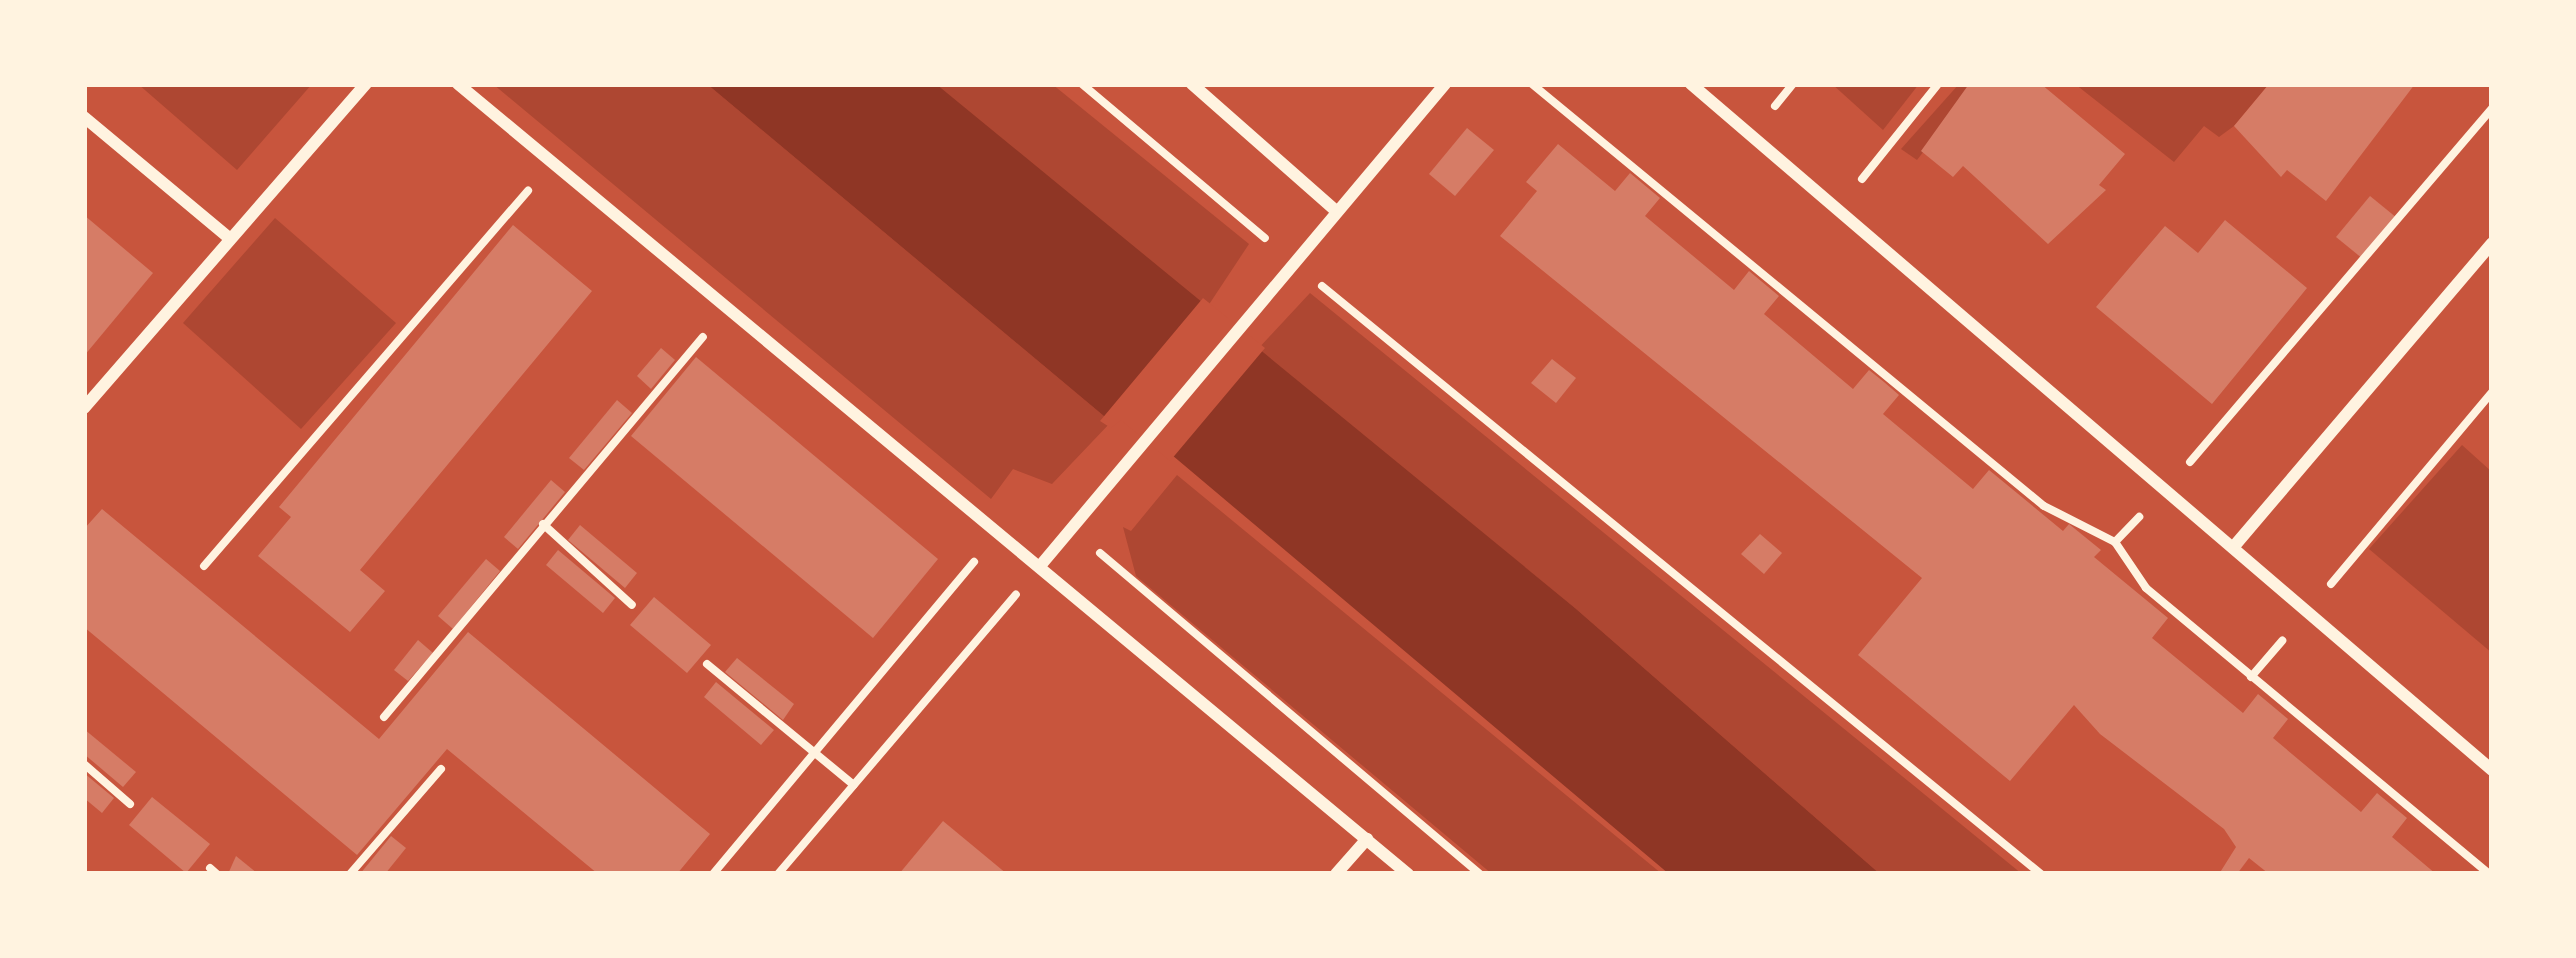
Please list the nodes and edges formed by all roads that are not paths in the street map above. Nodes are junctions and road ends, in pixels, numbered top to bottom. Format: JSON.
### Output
{"nodes":[{"id":1,"x":366,"y":84,"type":"edge"},
{"id":2,"x":458,"y":84,"type":"edge"},
{"id":3,"x":1192,"y":84,"type":"edge"},
{"id":4,"x":1445,"y":84,"type":"edge"},
{"id":5,"x":1691,"y":84,"type":"edge"},
{"id":6,"x":84,"y":117,"type":"edge"},
{"id":7,"x":1335,"y":210,"type":"junction"},
{"id":8,"x":227,"y":236,"type":"junction"},
{"id":9,"x":2492,"y":243,"type":"edge"},
{"id":10,"x":84,"y":408,"type":"edge"},
{"id":11,"x":2236,"y":544,"type":"junction"},
{"id":12,"x":1040,"y":566,"type":"junction"},
{"id":13,"x":2492,"y":770,"type":"edge"},
{"id":14,"x":1367,"y":839,"type":"junction"},
{"id":15,"x":1336,"y":874,"type":"edge"},
{"id":16,"x":1408,"y":874,"type":"edge"}],
"edges":[{"from":1,"to":8,"type":"street"},
{"from":2,"to":12,"type":"street"},
{"from":3,"to":7,"type":"street"},
{"from":4,"to":7,"type":"street"},
{"from":5,"to":11,"type":"street"},
{"from":6,"to":8,"type":"street"},
{"from":7,"to":12,"type":"street"},
{"from":8,"to":10,"type":"street"},
{"from":9,"to":11,"type":"street"},
{"from":11,"to":13,"type":"street"},
{"from":12,"to":14,"type":"street"},
{"from":14,"to":15,"type":"street"},
{"from":14,"to":16,"type":"street"}]}
